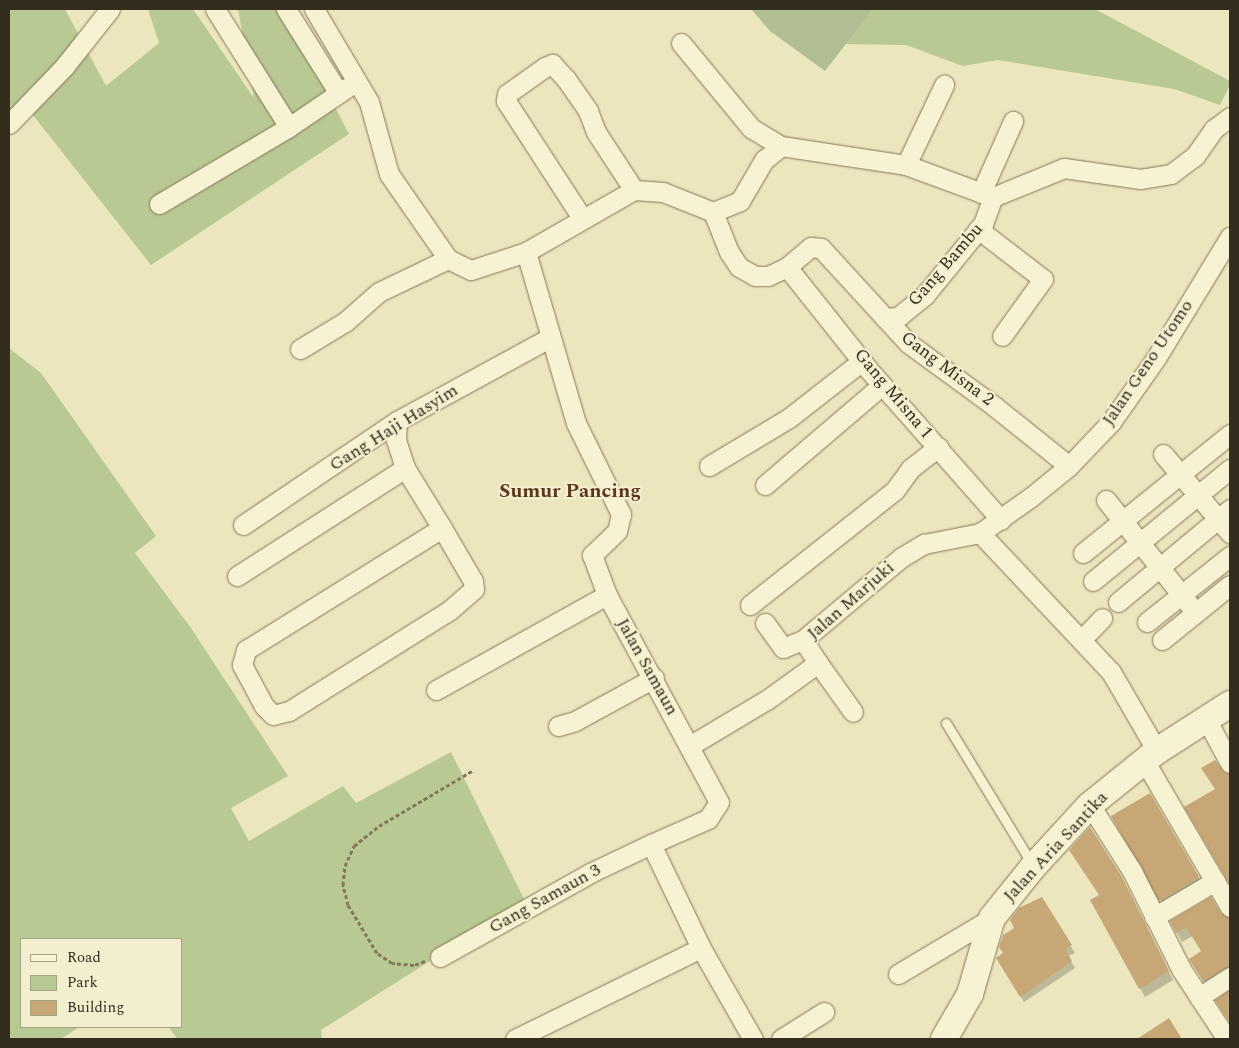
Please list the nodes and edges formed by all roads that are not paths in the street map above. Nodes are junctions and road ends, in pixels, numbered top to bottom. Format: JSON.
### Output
{"nodes":[{"id":1,"x":110,"y":9,"type":"edge"},
{"id":2,"x":216,"y":9,"type":"edge"},
{"id":3,"x":286,"y":9,"type":"edge"},
{"id":4,"x":314,"y":9,"type":"edge"},
{"id":5,"x":681,"y":43,"type":"dead end"},
{"id":6,"x":359,"y":81,"type":"junction"},
{"id":7,"x":944,"y":85,"type":"dead end"},
{"id":8,"x":338,"y":92,"type":"junction"},
{"id":9,"x":1230,"y":117,"type":"edge"},
{"id":10,"x":1013,"y":121,"type":"dead end"},
{"id":11,"x":9,"y":124,"type":"edge"},
{"id":12,"x":289,"y":127,"type":"junction"},
{"id":13,"x":782,"y":146,"type":"junction"},
{"id":14,"x":906,"y":165,"type":"junction"},
{"id":15,"x":634,"y":190,"type":"junction"},
{"id":16,"x":987,"y":195,"type":"junction"},
{"id":17,"x":160,"y":204,"type":"dead end"},
{"id":18,"x":713,"y":212,"type":"junction"},
{"id":19,"x":582,"y":218,"type":"junction"},
{"id":20,"x":978,"y":229,"type":"junction"},
{"id":21,"x":1230,"y":237,"type":"edge"},
{"id":22,"x":526,"y":252,"type":"junction"},
{"id":23,"x":448,"y":259,"type":"junction"},
{"id":24,"x":787,"y":267,"type":"junction"},
{"id":25,"x":885,"y":318,"type":"junction"},
{"id":26,"x":1002,"y":336,"type":"dead end"},
{"id":27,"x":549,"y":338,"type":"junction"},
{"id":28,"x":300,"y":349,"type":"dead end"},
{"id":29,"x":862,"y":361,"type":"junction"},
{"id":30,"x":882,"y":385,"type":"junction"},
{"id":31,"x":397,"y":422,"type":"junction"},
{"id":32,"x":1230,"y":434,"type":"edge"},
{"id":33,"x":938,"y":447,"type":"junction"},
{"id":34,"x":1163,"y":454,"type":"dead end"},
{"id":35,"x":709,"y":466,"type":"dead end"},
{"id":36,"x":1069,"y":466,"type":"junction"},
{"id":37,"x":405,"y":468,"type":"junction"},
{"id":38,"x":1230,"y":469,"type":"edge"},
{"id":39,"x":1180,"y":474,"type":"junction"},
{"id":40,"x":765,"y":485,"type":"dead end"},
{"id":41,"x":1198,"y":496,"type":"junction"},
{"id":42,"x":1106,"y":500,"type":"dead end"},
{"id":43,"x":1224,"y":514,"type":"edge"},
{"id":44,"x":1001,"y":520,"type":"junction"},
{"id":45,"x":1122,"y":521,"type":"junction"},
{"id":46,"x":243,"y":525,"type":"dead end"},
{"id":47,"x":442,"y":528,"type":"junction"},
{"id":48,"x":980,"y":533,"type":"junction"},
{"id":49,"x":1230,"y":533,"type":"edge"},
{"id":50,"x":1140,"y":543,"type":"junction"},
{"id":51,"x":1083,"y":553,"type":"dead end"},
{"id":52,"x":1230,"y":556,"type":"edge"},
{"id":53,"x":1160,"y":567,"type":"junction"},
{"id":54,"x":237,"y":576,"type":"dead end"},
{"id":55,"x":1093,"y":582,"type":"dead end"},
{"id":56,"x":1230,"y":585,"type":"edge"},
{"id":57,"x":1182,"y":594,"type":"junction"},
{"id":58,"x":608,"y":595,"type":"junction"},
{"id":59,"x":1118,"y":602,"type":"dead end"},
{"id":60,"x":750,"y":605,"type":"dead end"},
{"id":61,"x":1196,"y":612,"type":"junction"},
{"id":62,"x":1102,"y":618,"type":"dead end"},
{"id":63,"x":1147,"y":622,"type":"dead end"},
{"id":64,"x":765,"y":623,"type":"dead end"},
{"id":65,"x":1082,"y":639,"type":"junction"},
{"id":66,"x":802,"y":640,"type":"junction"},
{"id":67,"x":1162,"y":640,"type":"dead end"},
{"id":68,"x":818,"y":663,"type":"junction"},
{"id":69,"x":654,"y":678,"type":"junction"},
{"id":70,"x":436,"y":690,"type":"dead end"},
{"id":71,"x":1230,"y":704,"type":"edge"},
{"id":72,"x":853,"y":712,"type":"dead end"},
{"id":73,"x":1206,"y":719,"type":"junction"},
{"id":74,"x":946,"y":723,"type":"dead end"},
{"id":75,"x":558,"y":726,"type":"dead end"},
{"id":76,"x":691,"y":746,"type":"junction"},
{"id":77,"x":1150,"y":755,"type":"junction"},
{"id":78,"x":1230,"y":763,"type":"edge"},
{"id":79,"x":1090,"y":805,"type":"junction"},
{"id":80,"x":651,"y":844,"type":"junction"},
{"id":81,"x":1033,"y":867,"type":"junction"},
{"id":82,"x":1215,"y":881,"type":"junction"},
{"id":83,"x":1230,"y":907,"type":"edge"},
{"id":84,"x":1154,"y":917,"type":"junction"},
{"id":85,"x":992,"y":918,"type":"junction"},
{"id":86,"x":701,"y":948,"type":"junction"},
{"id":87,"x":440,"y":957,"type":"road end"},
{"id":88,"x":898,"y":974,"type":"dead end"},
{"id":89,"x":1230,"y":977,"type":"edge"},
{"id":90,"x":1199,"y":997,"type":"junction"},
{"id":91,"x":824,"y":1012,"type":"dead end"},
{"id":92,"x":515,"y":1039,"type":"edge"},
{"id":93,"x":753,"y":1039,"type":"edge"},
{"id":94,"x":781,"y":1039,"type":"edge"},
{"id":95,"x":944,"y":1039,"type":"edge"},
{"id":96,"x":1227,"y":1039,"type":"edge"}],
"edges":[{"from":1,"to":11,"type":"street"},
{"from":2,"to":12,"type":"street"},
{"from":3,"to":8,"type":"street"},
{"from":4,"to":6,"type":"street"},
{"from":5,"to":13,"type":"street"},
{"from":6,"to":8,"type":"street"},
{"from":6,"to":23,"type":"street"},
{"from":7,"to":14,"type":"street"},
{"from":8,"to":12,"type":"street"},
{"from":9,"to":16,"type":"street"},
{"from":10,"to":16,"type":"street","name":"Gang Bambu"},
{"from":12,"to":17,"type":"street"},
{"from":13,"to":14,"type":"street"},
{"from":13,"to":18,"type":"street"},
{"from":14,"to":16,"type":"street"},
{"from":15,"to":18,"type":"street"},
{"from":15,"to":19,"type":"street"},
{"from":15,"to":19,"type":"street"},
{"from":16,"to":20,"type":"street","name":"Gang Bambu"},
{"from":18,"to":24,"type":"street","name":"Gang Misna 2"},
{"from":19,"to":22,"type":"street"},
{"from":20,"to":25,"type":"street","name":"Gang Bambu"},
{"from":20,"to":26,"type":"street"},
{"from":21,"to":36,"type":"street","name":"Jalan Geno Utomo"},
{"from":22,"to":23,"type":"street"},
{"from":22,"to":27,"type":"street","name":"Jalan Samaun"},
{"from":23,"to":28,"type":"street"},
{"from":24,"to":25,"type":"street","name":"Gang Misna 2"},
{"from":24,"to":29,"type":"street","name":"Gang Misna 1"},
{"from":25,"to":36,"type":"street","name":"Gang Misna 2"},
{"from":27,"to":31,"type":"street","name":"Gang Haji Hasyim"},
{"from":27,"to":58,"type":"street","name":"Jalan Samaun"},
{"from":29,"to":30,"type":"street","name":"Gang Misna 1"},
{"from":29,"to":35,"type":"street"},
{"from":30,"to":33,"type":"street","name":"Gang Misna 1"},
{"from":30,"to":40,"type":"street"},
{"from":31,"to":37,"type":"street"},
{"from":31,"to":46,"type":"street","name":"Gang Haji Hasyim"},
{"from":32,"to":39,"type":"street"},
{"from":33,"to":44,"type":"street","name":"Gang Misna 1"},
{"from":33,"to":60,"type":"street"},
{"from":34,"to":39,"type":"street"},
{"from":36,"to":44,"type":"street","name":"Jalan Geno Utomo"},
{"from":37,"to":47,"type":"street"},
{"from":37,"to":54,"type":"street"},
{"from":38,"to":41,"type":"street"},
{"from":39,"to":41,"type":"street"},
{"from":39,"to":45,"type":"street"},
{"from":41,"to":43,"type":"street"},
{"from":41,"to":50,"type":"street"},
{"from":42,"to":45,"type":"street"},
{"from":43,"to":49,"type":"street"},
{"from":43,"to":53,"type":"street"},
{"from":44,"to":48,"type":"street","name":"Jalan Geno Utomo"},
{"from":45,"to":50,"type":"street"},
{"from":45,"to":51,"type":"street"},
{"from":47,"to":47,"type":"street"},
{"from":48,"to":65,"type":"street"},
{"from":48,"to":66,"type":"street","name":"Jalan Marjuki"},
{"from":50,"to":53,"type":"street"},
{"from":50,"to":55,"type":"street"},
{"from":52,"to":57,"type":"street"},
{"from":53,"to":57,"type":"street"},
{"from":53,"to":59,"type":"street"},
{"from":56,"to":61,"type":"street"},
{"from":57,"to":61,"type":"street"},
{"from":57,"to":63,"type":"street"},
{"from":58,"to":69,"type":"street","name":"Jalan Samaun"},
{"from":58,"to":70,"type":"street"},
{"from":61,"to":67,"type":"street"},
{"from":62,"to":65,"type":"street"},
{"from":64,"to":66,"type":"street"},
{"from":65,"to":77,"type":"street"},
{"from":66,"to":68,"type":"street","name":"Jalan Marjuki"},
{"from":68,"to":72,"type":"street"},
{"from":68,"to":76,"type":"street","name":"Jalan Marjuki"},
{"from":69,"to":75,"type":"street"},
{"from":69,"to":76,"type":"street","name":"Jalan Samaun"},
{"from":71,"to":73,"type":"street","name":"Jalan Aria Santika"},
{"from":73,"to":77,"type":"street","name":"Jalan Aria Santika"},
{"from":73,"to":78,"type":"street"},
{"from":74,"to":81,"type":"lane"},
{"from":76,"to":80,"type":"street","name":"Jalan Samaun"},
{"from":77,"to":79,"type":"street","name":"Jalan Aria Santika"},
{"from":77,"to":82,"type":"street"},
{"from":79,"to":81,"type":"street","name":"Jalan Aria Santika"},
{"from":79,"to":84,"type":"street"},
{"from":80,"to":86,"type":"street"},
{"from":80,"to":87,"type":"street","name":"Gang Samaun 3"},
{"from":81,"to":85,"type":"street","name":"Jalan Aria Santika"},
{"from":82,"to":83,"type":"street"},
{"from":82,"to":84,"type":"street"},
{"from":84,"to":90,"type":"street"},
{"from":85,"to":88,"type":"street"},
{"from":85,"to":95,"type":"street","name":"Jalan Aria Santika"},
{"from":86,"to":92,"type":"street"},
{"from":86,"to":93,"type":"street"},
{"from":89,"to":90,"type":"street"},
{"from":90,"to":96,"type":"street"},
{"from":91,"to":94,"type":"street"}]}
